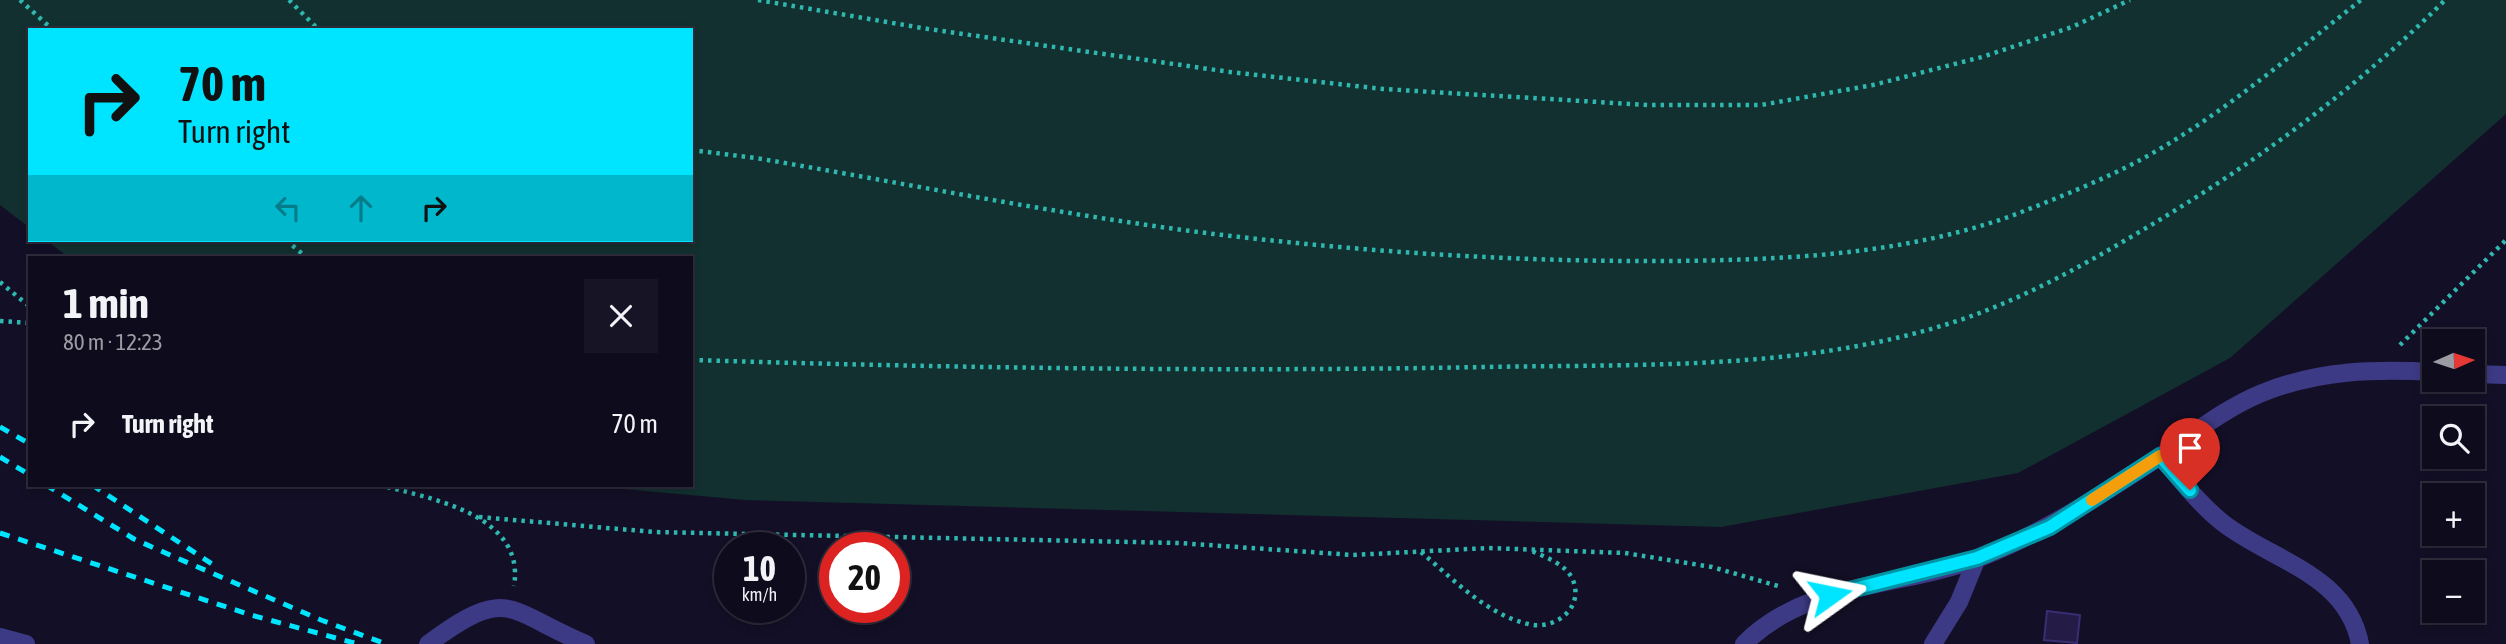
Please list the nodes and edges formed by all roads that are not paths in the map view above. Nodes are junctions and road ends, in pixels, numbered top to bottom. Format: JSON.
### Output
{"nodes":[{"id":1,"x":2422,"y":371,"type":"edge"},
{"id":2,"x":2485,"y":374,"type":"edge"},
{"id":3,"x":2506,"y":375,"type":"edge"},
{"id":4,"x":2160,"y":456,"type":"junction"},
{"id":5,"x":1977,"y":558,"type":"junction"},
{"id":6,"x":0,"y":637,"type":"edge"},
{"id":7,"x":26,"y":644,"type":"edge"},
{"id":8,"x":428,"y":644,"type":"edge"},
{"id":9,"x":586,"y":644,"type":"edge"},
{"id":10,"x":1744,"y":644,"type":"edge"},
{"id":11,"x":1933,"y":644,"type":"edge"},
{"id":12,"x":2360,"y":644,"type":"edge"}],
"edges":[{"from":1,"to":4,"type":"lane"},
{"from":2,"to":3,"type":"lane"},
{"from":4,"to":5,"type":"lane"},
{"from":4,"to":12,"type":"lane"},
{"from":5,"to":10,"type":"lane"},
{"from":5,"to":11,"type":"lane"},
{"from":6,"to":7,"type":"lane"},
{"from":8,"to":9,"type":"lane"}]}
